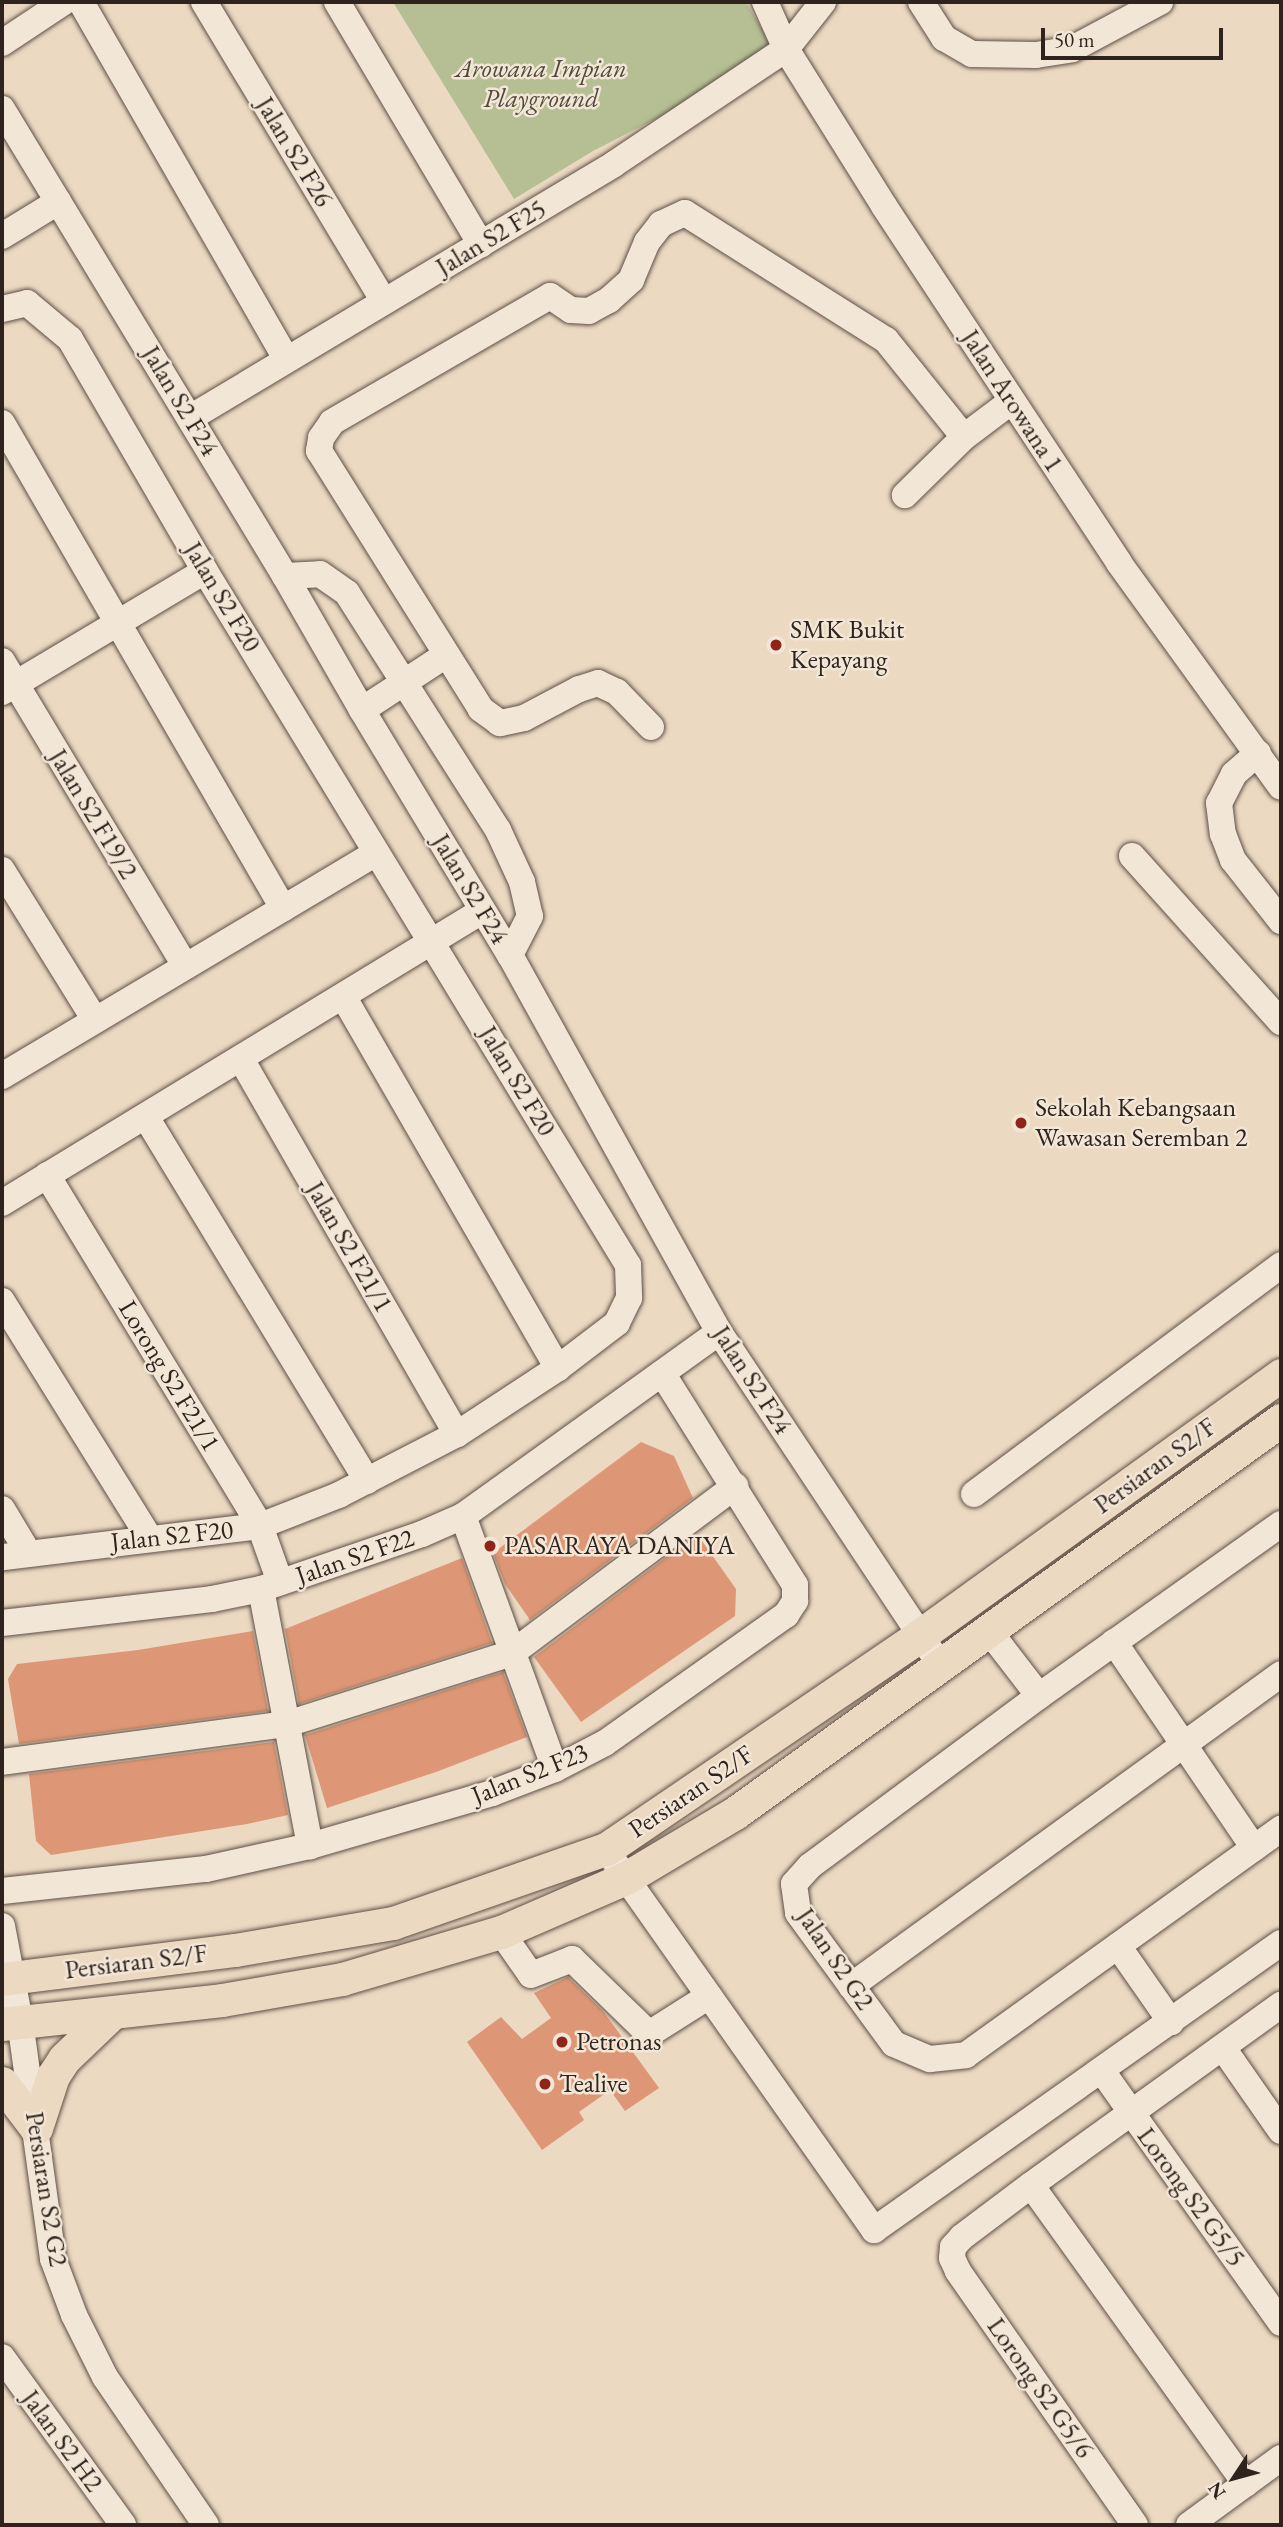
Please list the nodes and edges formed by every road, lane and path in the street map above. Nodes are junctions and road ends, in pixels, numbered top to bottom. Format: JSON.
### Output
{"nodes":[{"id":1,"x":64,"y":2,"type":"edge"},
{"id":2,"x":81,"y":2,"type":"edge"},
{"id":3,"x":204,"y":2,"type":"edge"},
{"id":4,"x":337,"y":2,"type":"edge"},
{"id":5,"x":765,"y":2,"type":"edge"},
{"id":6,"x":823,"y":2,"type":"edge"},
{"id":7,"x":921,"y":2,"type":"edge"},
{"id":8,"x":1160,"y":2,"type":"edge"},
{"id":9,"x":2,"y":43,"type":"edge"},
{"id":10,"x":786,"y":49,"type":"junction"},
{"id":11,"x":2,"y":109,"type":"edge"},
{"id":12,"x":58,"y":202,"type":"junction"},
{"id":13,"x":2,"y":236,"type":"edge"},
{"id":14,"x":481,"y":245,"type":"junction"},
{"id":15,"x":384,"y":301,"type":"junction"},
{"id":16,"x":2,"y":309,"type":"edge"},
{"id":17,"x":286,"y":359,"type":"junction"},
{"id":18,"x":1012,"y":401,"type":"junction"},
{"id":19,"x":190,"y":418,"type":"junction"},
{"id":20,"x":2,"y":423,"type":"edge"},
{"id":21,"x":964,"y":437,"type":"junction"},
{"id":22,"x":905,"y":495,"type":"dead end"},
{"id":23,"x":205,"y":570,"type":"junction"},
{"id":24,"x":285,"y":576,"type":"junction"},
{"id":25,"x":118,"y":623,"type":"junction"},
{"id":26,"x":446,"y":655,"type":"junction"},
{"id":27,"x":2,"y":661,"type":"edge"},
{"id":28,"x":404,"y":682,"type":"junction"},
{"id":29,"x":8,"y":688,"type":"edge"},
{"id":30,"x":362,"y":710,"type":"junction"},
{"id":31,"x":651,"y":727,"type":"dead end"},
{"id":32,"x":1258,"y":753,"type":"junction"},
{"id":33,"x":1281,"y":787,"type":"edge"},
{"id":34,"x":376,"y":853,"type":"junction"},
{"id":35,"x":1132,"y":856,"type":"dead end"},
{"id":36,"x":2,"y":870,"type":"edge"},
{"id":37,"x":283,"y":908,"type":"junction"},
{"id":38,"x":482,"y":911,"type":"junction"},
{"id":39,"x":1281,"y":920,"type":"edge"},
{"id":40,"x":433,"y":941,"type":"junction"},
{"id":41,"x":510,"y":955,"type":"junction"},
{"id":42,"x":185,"y":966,"type":"junction"},
{"id":43,"x":343,"y":996,"type":"junction"},
{"id":44,"x":94,"y":1020,"type":"junction"},
{"id":45,"x":1281,"y":1023,"type":"edge"},
{"id":46,"x":241,"y":1059,"type":"junction"},
{"id":47,"x":2,"y":1076,"type":"edge"},
{"id":48,"x":146,"y":1117,"type":"junction"},
{"id":49,"x":47,"y":1175,"type":"junction"},
{"id":50,"x":2,"y":1202,"type":"edge"},
{"id":51,"x":1281,"y":1265,"type":"edge"},
{"id":52,"x":2,"y":1301,"type":"edge"},
{"id":53,"x":719,"y":1332,"type":"junction"},
{"id":54,"x":558,"y":1368,"type":"junction"},
{"id":55,"x":662,"y":1373,"type":"junction"},
{"id":56,"x":1281,"y":1375,"type":"edge"},
{"id":57,"x":1281,"y":1420,"type":"edge"},
{"id":58,"x":457,"y":1434,"type":"junction"},
{"id":59,"x":367,"y":1481,"type":"junction"},
{"id":60,"x":735,"y":1486,"type":"junction"},
{"id":61,"x":974,"y":1494,"type":"dead end"},
{"id":62,"x":2,"y":1509,"type":"edge"},
{"id":63,"x":463,"y":1516,"type":"junction"},
{"id":64,"x":1281,"y":1524,"type":"edge"},
{"id":65,"x":260,"y":1526,"type":"junction"},
{"id":66,"x":149,"y":1537,"type":"junction"},
{"id":67,"x":29,"y":1553,"type":"junction"},
{"id":68,"x":2,"y":1557,"type":"edge"},
{"id":69,"x":271,"y":1586,"type":"junction"},
{"id":70,"x":2,"y":1623,"type":"edge"},
{"id":71,"x":989,"y":1631,"type":"junction"},
{"id":72,"x":922,"y":1634,"type":"junction"},
{"id":73,"x":1114,"y":1642,"type":"junction"},
{"id":74,"x":512,"y":1653,"type":"junction"},
{"id":75,"x":941,"y":1666,"type":"junction"},
{"id":76,"x":1281,"y":1674,"type":"edge"},
{"id":77,"x":1039,"y":1696,"type":"junction"},
{"id":78,"x":287,"y":1724,"type":"junction"},
{"id":79,"x":1185,"y":1744,"type":"junction"},
{"id":80,"x":2,"y":1762,"type":"edge"},
{"id":81,"x":555,"y":1769,"type":"junction"},
{"id":82,"x":1281,"y":1829,"type":"edge"},
{"id":83,"x":310,"y":1846,"type":"junction"},
{"id":84,"x":1254,"y":1848,"type":"junction"},
{"id":85,"x":606,"y":1849,"type":"junction"},
{"id":86,"x":626,"y":1878,"type":"junction"},
{"id":87,"x":2,"y":1891,"type":"edge"},
{"id":88,"x":2,"y":1926,"type":"edge"},
{"id":89,"x":501,"y":1932,"type":"junction"},
{"id":90,"x":1281,"y":1943,"type":"edge"},
{"id":91,"x":1118,"y":1946,"type":"junction"},
{"id":92,"x":7,"y":1979,"type":"edge"},
{"id":93,"x":851,"y":1986,"type":"junction"},
{"id":94,"x":709,"y":1996,"type":"junction"},
{"id":95,"x":1281,"y":2005,"type":"edge"},
{"id":96,"x":111,"y":2014,"type":"junction"},
{"id":97,"x":11,"y":2022,"type":"edge"},
{"id":98,"x":1171,"y":2022,"type":"junction"},
{"id":99,"x":1223,"y":2048,"type":"junction"},
{"id":100,"x":1102,"y":2071,"type":"junction"},
{"id":101,"x":2,"y":2082,"type":"edge"},
{"id":102,"x":1131,"y":2113,"type":"junction"},
{"id":103,"x":36,"y":2128,"type":"junction"},
{"id":104,"x":1281,"y":2131,"type":"edge"},
{"id":105,"x":1031,"y":2185,"type":"junction"},
{"id":106,"x":1281,"y":2323,"type":"edge"},
{"id":107,"x":6,"y":2374,"type":"edge"},
{"id":108,"x":1281,"y":2458,"type":"edge"},
{"id":109,"x":1246,"y":2484,"type":"junction"},
{"id":110,"x":123,"y":2525,"type":"edge"},
{"id":111,"x":206,"y":2525,"type":"edge"},
{"id":112,"x":1135,"y":2525,"type":"edge"},
{"id":113,"x":1189,"y":2525,"type":"edge"}],
"edges":[{"from":1,"to":9,"type":"street"},
{"from":2,"to":17,"type":"street"},
{"from":3,"to":15,"type":"street","name":"Jalan S2 F26"},
{"from":4,"to":14,"type":"street"},
{"from":5,"to":10,"type":"street","name":"Jalan Arowana 1"},
{"from":6,"to":10,"type":"street","name":"Jalan S2 F25"},
{"from":7,"to":8,"type":"street"},
{"from":10,"to":14,"type":"street","name":"Jalan S2 F25"},
{"from":10,"to":18,"type":"street","name":"Jalan Arowana 1"},
{"from":11,"to":12,"type":"street","name":"Jalan S2 F24"},
{"from":12,"to":13,"type":"street"},
{"from":12,"to":19,"type":"street","name":"Jalan S2 F24"},
{"from":14,"to":15,"type":"street","name":"Jalan S2 F25"},
{"from":15,"to":17,"type":"street","name":"Jalan S2 F25"},
{"from":16,"to":23,"type":"street","name":"Jalan S2 F20"},
{"from":17,"to":19,"type":"street","name":"Jalan S2 F25"},
{"from":18,"to":21,"type":"street"},
{"from":18,"to":32,"type":"street","name":"Jalan Arowana 1"},
{"from":19,"to":24,"type":"street","name":"Jalan S2 F24"},
{"from":20,"to":25,"type":"street"},
{"from":21,"to":22,"type":"street"},
{"from":21,"to":26,"type":"street"},
{"from":23,"to":25,"type":"street"},
{"from":23,"to":34,"type":"street","name":"Jalan S2 F20"},
{"from":24,"to":28,"type":"street"},
{"from":24,"to":30,"type":"street","name":"Jalan S2 F24"},
{"from":25,"to":29,"type":"street"},
{"from":25,"to":37,"type":"street"},
{"from":26,"to":28,"type":"street"},
{"from":26,"to":31,"type":"street"},
{"from":27,"to":29,"type":"street","name":"Jalan S2 F19/2"},
{"from":28,"to":30,"type":"street"},
{"from":28,"to":41,"type":"street"},
{"from":29,"to":42,"type":"street","name":"Jalan S2 F19/2"},
{"from":30,"to":38,"type":"street","name":"Jalan S2 F24"},
{"from":32,"to":33,"type":"street","name":"Jalan Arowana 1"},
{"from":32,"to":39,"type":"street"},
{"from":34,"to":37,"type":"street"},
{"from":34,"to":40,"type":"street","name":"Jalan S2 F20"},
{"from":35,"to":45,"type":"street"},
{"from":36,"to":44,"type":"street"},
{"from":37,"to":42,"type":"street"},
{"from":38,"to":40,"type":"street"},
{"from":38,"to":41,"type":"street","name":"Jalan S2 F24"},
{"from":40,"to":43,"type":"street"},
{"from":40,"to":54,"type":"street","name":"Jalan S2 F20"},
{"from":41,"to":53,"type":"street","name":"Jalan S2 F24"},
{"from":42,"to":44,"type":"street"},
{"from":43,"to":46,"type":"street"},
{"from":43,"to":54,"type":"street"},
{"from":44,"to":47,"type":"street"},
{"from":46,"to":48,"type":"street"},
{"from":46,"to":58,"type":"street","name":"Jalan S2 F21/1"},
{"from":48,"to":49,"type":"street"},
{"from":48,"to":59,"type":"street"},
{"from":49,"to":50,"type":"street"},
{"from":49,"to":65,"type":"street","name":"Lorong S2 F21/1"},
{"from":51,"to":61,"type":"street"},
{"from":52,"to":66,"type":"street"},
{"from":53,"to":55,"type":"street","name":"Jalan S2 F22"},
{"from":53,"to":72,"type":"street","name":"Jalan S2 F24"},
{"from":54,"to":58,"type":"street","name":"Jalan S2 F20"},
{"from":55,"to":60,"type":"street","name":"Jalan S2 F23"},
{"from":55,"to":63,"type":"street","name":"Jalan S2 F22"},
{"from":56,"to":72,"type":"main road","name":"Persiaran S2/F"},
{"from":57,"to":71,"type":"main road","name":"Persiaran S2/F"},
{"from":58,"to":59,"type":"street","name":"Jalan S2 F20"},
{"from":59,"to":65,"type":"street","name":"Jalan S2 F20"},
{"from":60,"to":74,"type":"street"},
{"from":60,"to":81,"type":"street","name":"Jalan S2 F23"},
{"from":62,"to":67,"type":"street"},
{"from":63,"to":69,"type":"street","name":"Jalan S2 F22"},
{"from":63,"to":74,"type":"street"},
{"from":64,"to":73,"type":"street","name":"Jalan S2 G2"},
{"from":65,"to":66,"type":"street","name":"Jalan S2 F20"},
{"from":65,"to":69,"type":"street","name":"Lorong S2 F21/1"},
{"from":66,"to":67,"type":"street","name":"Jalan S2 F20"},
{"from":67,"to":68,"type":"street","name":"Jalan S2 F20"},
{"from":69,"to":70,"type":"street","name":"Jalan S2 F22"},
{"from":69,"to":78,"type":"street","name":"Lorong S2 F21/1"},
{"from":71,"to":75,"type":"main road","name":"Persiaran S2/F"},
{"from":71,"to":77,"type":"street"},
{"from":72,"to":75,"type":"street","name":"Jalan S2 F24"},
{"from":72,"to":85,"type":"main road","name":"Persiaran S2/F"},
{"from":73,"to":77,"type":"street","name":"Jalan S2 G2"},
{"from":73,"to":79,"type":"street"},
{"from":74,"to":78,"type":"street"},
{"from":74,"to":81,"type":"street"},
{"from":75,"to":86,"type":"main road","name":"Persiaran S2/F"},
{"from":76,"to":79,"type":"street"},
{"from":77,"to":93,"type":"street","name":"Jalan S2 G2"},
{"from":78,"to":80,"type":"street"},
{"from":78,"to":83,"type":"street","name":"Lorong S2 F21/1"},
{"from":79,"to":84,"type":"street"},
{"from":79,"to":93,"type":"street"},
{"from":81,"to":83,"type":"street","name":"Jalan S2 F23"},
{"from":82,"to":84,"type":"street","name":"Jalan S2 G2"},
{"from":83,"to":87,"type":"street","name":"Jalan S2 F23"},
{"from":84,"to":91,"type":"street","name":"Jalan S2 G2"},
{"from":85,"to":86,"type":"street"},
{"from":85,"to":92,"type":"main road","name":"Persiaran S2/F"},
{"from":86,"to":89,"type":"main road","name":"Persiaran S2/F"},
{"from":86,"to":94,"type":"street"},
{"from":88,"to":92,"type":"street","name":"Persiaran S2 G2"},
{"from":89,"to":94,"type":"street"},
{"from":89,"to":96,"type":"main road","name":"Persiaran S2/F"},
{"from":90,"to":98,"type":"street"},
{"from":91,"to":93,"type":"street","name":"Jalan S2 G2"},
{"from":91,"to":98,"type":"street"},
{"from":92,"to":97,"type":"street","name":"Persiaran S2 G2"},
{"from":94,"to":100,"type":"street"},
{"from":95,"to":99,"type":"street"},
{"from":96,"to":97,"type":"main road","name":"Persiaran S2/F"},
{"from":96,"to":103,"type":"main road"},
{"from":97,"to":103,"type":"street","name":"Persiaran S2 G2"},
{"from":98,"to":100,"type":"street"},
{"from":99,"to":102,"type":"street"},
{"from":99,"to":104,"type":"street"},
{"from":100,"to":102,"type":"street","name":"Lorong S2 G5/5"},
{"from":101,"to":103,"type":"main road"},
{"from":102,"to":105,"type":"street"},
{"from":102,"to":106,"type":"street","name":"Lorong S2 G5/5"},
{"from":103,"to":111,"type":"street","name":"Persiaran S2 G2"},
{"from":105,"to":109,"type":"street"},
{"from":105,"to":112,"type":"street","name":"Lorong S2 G5/6"},
{"from":107,"to":110,"type":"street","name":"Jalan S2 H2"},
{"from":108,"to":109,"type":"street"},
{"from":109,"to":113,"type":"street"}]}
